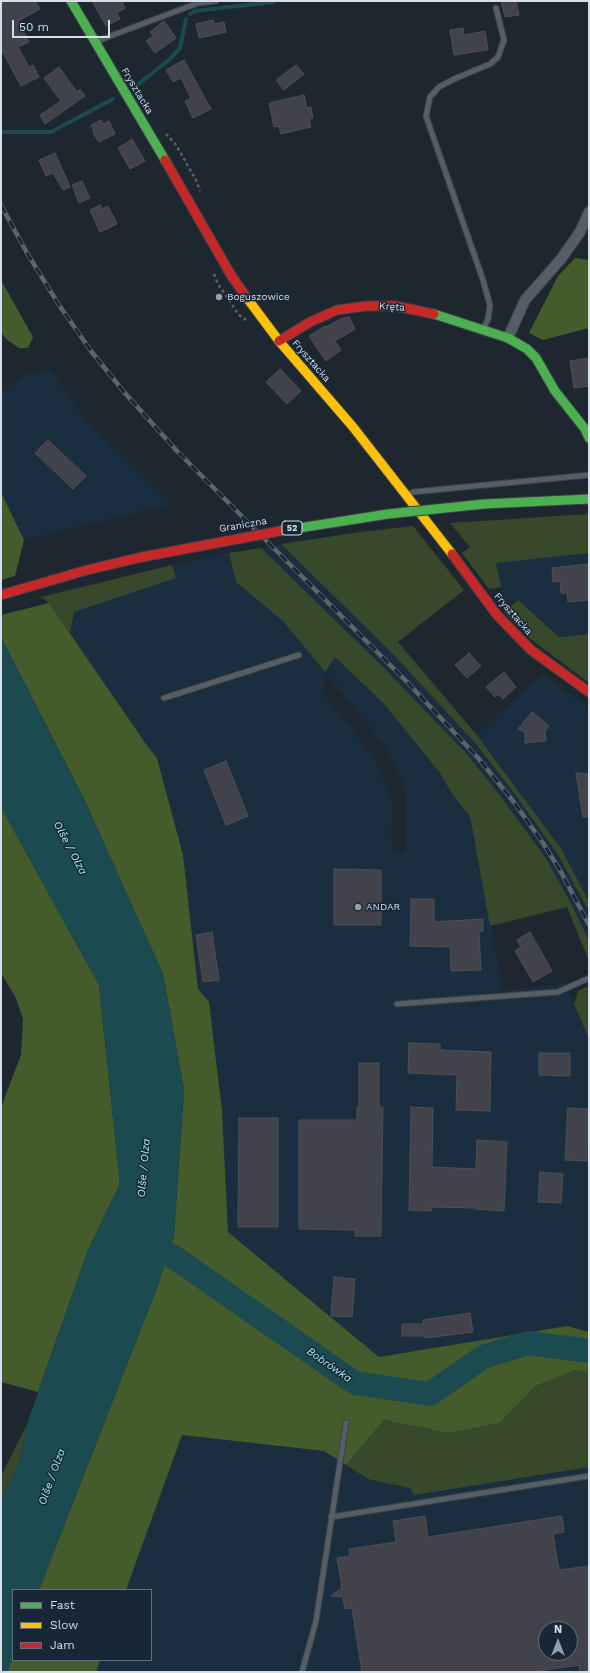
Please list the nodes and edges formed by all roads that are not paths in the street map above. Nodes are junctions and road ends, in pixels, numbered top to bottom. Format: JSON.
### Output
{"nodes":[{"id":1,"x":71,"y":1,"type":"edge"},
{"id":2,"x":216,"y":1,"type":"edge"},
{"id":3,"x":496,"y":8,"type":"dead end"},
{"id":4,"x":96,"y":43,"type":"junction"},
{"id":5,"x":589,"y":212,"type":"edge"},
{"id":6,"x":483,"y":330,"type":"junction"},
{"id":7,"x":508,"y":338,"type":"junction"},
{"id":8,"x":279,"y":340,"type":"junction"},
{"id":9,"x":589,"y":438,"type":"edge"},
{"id":10,"x":589,"y":475,"type":"edge"},
{"id":11,"x":407,"y":496,"type":"junction"},
{"id":12,"x":589,"y":499,"type":"edge"},
{"id":13,"x":1,"y":595,"type":"edge"},
{"id":14,"x":299,"y":655,"type":"dead end"},
{"id":15,"x":589,"y":692,"type":"edge"},
{"id":16,"x":164,"y":698,"type":"dead end"},
{"id":17,"x":589,"y":978,"type":"edge"},
{"id":18,"x":397,"y":1004,"type":"dead end"},
{"id":19,"x":346,"y":1423,"type":"dead end"},
{"id":20,"x":589,"y":1476,"type":"edge"},
{"id":21,"x":331,"y":1517,"type":"junction"},
{"id":22,"x":302,"y":1672,"type":"edge"}],
"edges":[{"from":1,"to":4,"type":"main road","name":"Frysztacka"},
{"from":2,"to":4,"type":"lane"},
{"from":3,"to":6,"type":"lane"},
{"from":4,"to":8,"type":"main road","name":"Frysztacka"},
{"from":5,"to":7,"type":"street"},
{"from":6,"to":7,"type":"main road","name":"Kręta"},
{"from":6,"to":8,"type":"main road","name":"Kręta"},
{"from":7,"to":9,"type":"main road","name":"Kręta"},
{"from":8,"to":11,"type":"main road","name":"Frysztacka"},
{"from":10,"to":11,"type":"lane"},
{"from":11,"to":15,"type":"main road","name":"Frysztacka"},
{"from":12,"to":13,"type":"main road","name":"Graniczna","number":"52","bridge":true},
{"from":14,"to":16,"type":"lane"},
{"from":17,"to":18,"type":"lane"},
{"from":19,"to":21,"type":"lane"},
{"from":20,"to":21,"type":"lane"},
{"from":21,"to":22,"type":"lane"}]}
